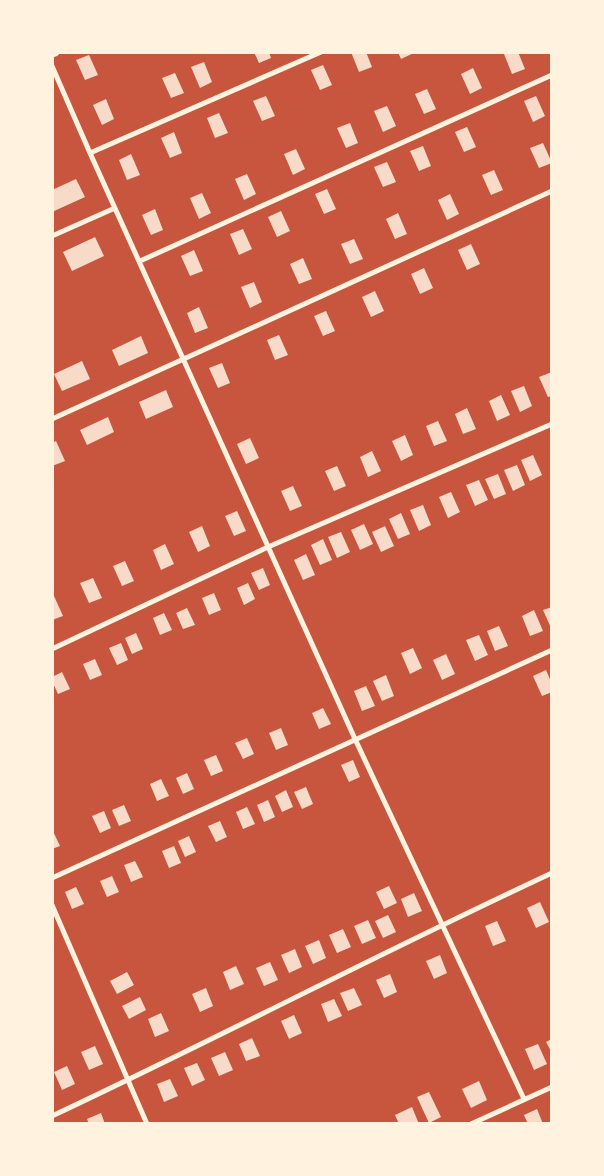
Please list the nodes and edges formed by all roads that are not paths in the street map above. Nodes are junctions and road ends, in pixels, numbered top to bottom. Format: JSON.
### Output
{"nodes":[{"id":1,"x":321,"y":52,"type":"edge"},
{"id":2,"x":52,"y":66,"type":"edge"},
{"id":3,"x":552,"y":75,"type":"edge"},
{"id":4,"x":90,"y":153,"type":"junction"},
{"id":5,"x":552,"y":191,"type":"edge"},
{"id":6,"x":115,"y":208,"type":"junction"},
{"id":7,"x":52,"y":236,"type":"edge"},
{"id":8,"x":140,"y":261,"type":"junction"},
{"id":9,"x":183,"y":359,"type":"junction"},
{"id":10,"x":52,"y":419,"type":"edge"},
{"id":11,"x":552,"y":424,"type":"edge"},
{"id":12,"x":268,"y":547,"type":"junction"},
{"id":13,"x":52,"y":649,"type":"edge"},
{"id":14,"x":552,"y":650,"type":"edge"},
{"id":15,"x":355,"y":739,"type":"junction"},
{"id":16,"x":552,"y":873,"type":"edge"},
{"id":17,"x":52,"y":878,"type":"edge"},
{"id":18,"x":52,"y":906,"type":"edge"},
{"id":19,"x":443,"y":924,"type":"junction"},
{"id":20,"x":129,"y":1080,"type":"junction"},
{"id":21,"x":552,"y":1087,"type":"edge"},
{"id":22,"x":524,"y":1099,"type":"junction"},
{"id":23,"x":52,"y":1116,"type":"edge"},
{"id":24,"x":147,"y":1124,"type":"edge"},
{"id":25,"x":471,"y":1124,"type":"edge"}],
"edges":[{"from":1,"to":4,"type":"street"},
{"from":2,"to":4,"type":"street"},
{"from":3,"to":8,"type":"street"},
{"from":4,"to":6,"type":"street"},
{"from":5,"to":9,"type":"street"},
{"from":6,"to":7,"type":"street"},
{"from":6,"to":8,"type":"street"},
{"from":8,"to":9,"type":"street"},
{"from":9,"to":10,"type":"street"},
{"from":9,"to":12,"type":"street"},
{"from":11,"to":12,"type":"street"},
{"from":12,"to":13,"type":"street"},
{"from":12,"to":15,"type":"street"},
{"from":14,"to":15,"type":"street"},
{"from":15,"to":17,"type":"street"},
{"from":15,"to":19,"type":"street"},
{"from":16,"to":19,"type":"street"},
{"from":18,"to":20,"type":"street"},
{"from":19,"to":20,"type":"street"},
{"from":19,"to":22,"type":"street"},
{"from":20,"to":23,"type":"street"},
{"from":20,"to":24,"type":"street"},
{"from":21,"to":22,"type":"street"},
{"from":22,"to":25,"type":"street"}]}
